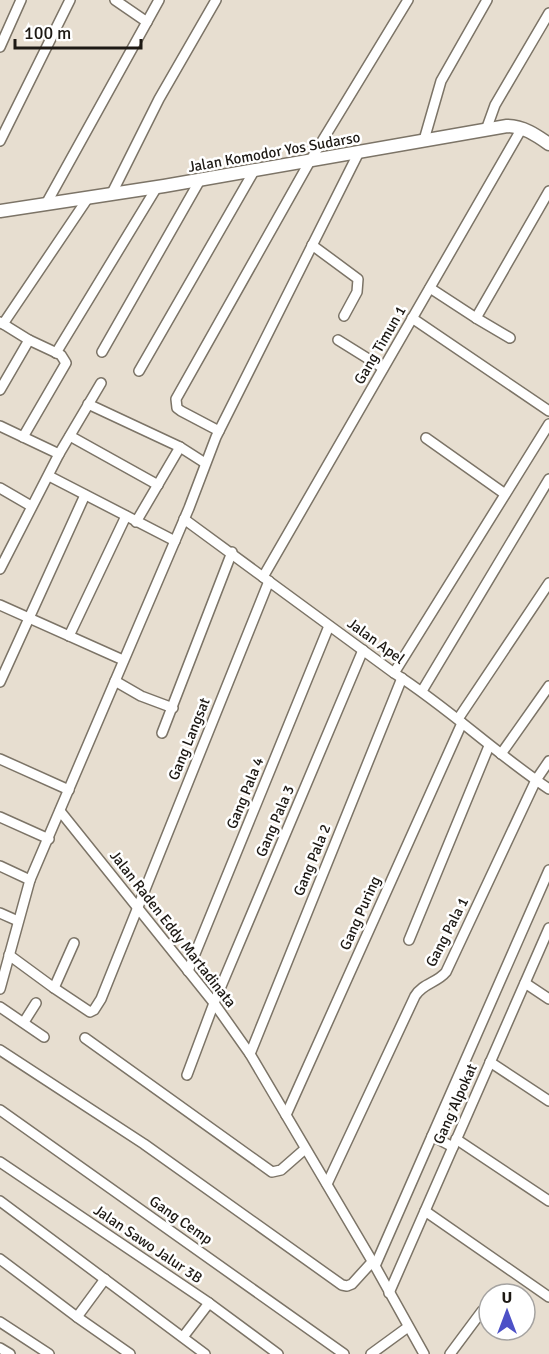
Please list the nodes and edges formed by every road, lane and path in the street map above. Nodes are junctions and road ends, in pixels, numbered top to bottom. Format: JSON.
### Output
{"nodes":[{"id":1,"x":21,"y":0,"type":"edge"},
{"id":2,"x":70,"y":0,"type":"edge"},
{"id":3,"x":115,"y":0,"type":"edge"},
{"id":4,"x":159,"y":0,"type":"edge"},
{"id":5,"x":216,"y":0,"type":"edge"},
{"id":6,"x":408,"y":0,"type":"edge"},
{"id":7,"x":487,"y":0,"type":"edge"},
{"id":8,"x":549,"y":13,"type":"edge"},
{"id":9,"x":147,"y":22,"type":"junction"},
{"id":10,"x":0,"y":47,"type":"edge"},
{"id":11,"x":522,"y":128,"type":"junction"},
{"id":12,"x":486,"y":130,"type":"junction"},
{"id":13,"x":424,"y":140,"type":"junction"},
{"id":14,"x":0,"y":141,"type":"edge"},
{"id":15,"x":548,"y":142,"type":"edge"},
{"id":16,"x":359,"y":152,"type":"junction"},
{"id":17,"x":310,"y":161,"type":"junction"},
{"id":18,"x":254,"y":171,"type":"junction"},
{"id":19,"x":200,"y":180,"type":"junction"},
{"id":20,"x":157,"y":187,"type":"junction"},
{"id":21,"x":549,"y":191,"type":"edge"},
{"id":22,"x":112,"y":193,"type":"junction"},
{"id":23,"x":88,"y":198,"type":"junction"},
{"id":24,"x":46,"y":204,"type":"junction"},
{"id":25,"x":0,"y":211,"type":"edge"},
{"id":26,"x":312,"y":245,"type":"junction"},
{"id":27,"x":430,"y":288,"type":"junction"},
{"id":28,"x":344,"y":316,"type":"dead end"},
{"id":29,"x":412,"y":318,"type":"junction"},
{"id":30,"x":476,"y":318,"type":"junction"},
{"id":31,"x":2,"y":323,"type":"edge"},
{"id":32,"x":510,"y":338,"type":"dead end"},
{"id":33,"x":29,"y":340,"type":"junction"},
{"id":34,"x":338,"y":340,"type":"dead end"},
{"id":35,"x":102,"y":352,"type":"dead end"},
{"id":36,"x":56,"y":353,"type":"junction"},
{"id":37,"x":383,"y":368,"type":"junction"},
{"id":38,"x":139,"y":371,"type":"dead end"},
{"id":39,"x":4,"y":373,"type":"edge"},
{"id":40,"x":101,"y":383,"type":"dead end"},
{"id":41,"x":0,"y":390,"type":"edge"},
{"id":42,"x":88,"y":404,"type":"junction"},
{"id":43,"x":549,"y":411,"type":"edge"},
{"id":44,"x":549,"y":424,"type":"edge"},
{"id":45,"x":0,"y":426,"type":"edge"},
{"id":46,"x":219,"y":431,"type":"junction"},
{"id":47,"x":70,"y":436,"type":"junction"},
{"id":48,"x":23,"y":437,"type":"junction"},
{"id":49,"x":426,"y":438,"type":"dead end"},
{"id":50,"x":180,"y":447,"type":"junction"},
{"id":51,"x":59,"y":454,"type":"junction"},
{"id":52,"x":206,"y":463,"type":"junction"},
{"id":53,"x":49,"y":476,"type":"junction"},
{"id":54,"x":549,"y":479,"type":"edge"},
{"id":55,"x":158,"y":485,"type":"junction"},
{"id":56,"x":0,"y":488,"type":"edge"},
{"id":57,"x":505,"y":494,"type":"junction"},
{"id":58,"x":85,"y":495,"type":"junction"},
{"id":59,"x":31,"y":506,"type":"junction"},
{"id":60,"x":126,"y":516,"type":"junction"},
{"id":61,"x":184,"y":519,"type":"junction"},
{"id":62,"x":136,"y":522,"type":"junction"},
{"id":63,"x":175,"y":541,"type":"junction"},
{"id":64,"x":232,"y":552,"type":"junction"},
{"id":65,"x":0,"y":569,"type":"edge"},
{"id":66,"x":266,"y":579,"type":"junction"},
{"id":67,"x":549,"y":583,"type":"edge"},
{"id":68,"x":0,"y":605,"type":"edge"},
{"id":69,"x":29,"y":618,"type":"junction"},
{"id":70,"x":329,"y":626,"type":"junction"},
{"id":71,"x":69,"y":636,"type":"junction"},
{"id":72,"x":363,"y":650,"type":"junction"},
{"id":73,"x":123,"y":660,"type":"junction"},
{"id":74,"x":398,"y":676,"type":"junction"},
{"id":75,"x":115,"y":681,"type":"junction"},
{"id":76,"x":0,"y":682,"type":"edge"},
{"id":77,"x":549,"y":686,"type":"edge"},
{"id":78,"x":422,"y":691,"type":"junction"},
{"id":79,"x":173,"y":708,"type":"junction"},
{"id":80,"x":460,"y":721,"type":"junction"},
{"id":81,"x":162,"y":733,"type":"dead end"},
{"id":82,"x":489,"y":746,"type":"junction"},
{"id":83,"x":501,"y":754,"type":"junction"},
{"id":84,"x":0,"y":759,"type":"edge"},
{"id":85,"x":549,"y":761,"type":"edge"},
{"id":86,"x":536,"y":780,"type":"junction"},
{"id":87,"x":549,"y":789,"type":"edge"},
{"id":88,"x":69,"y":790,"type":"junction"},
{"id":89,"x":60,"y":811,"type":"junction"},
{"id":90,"x":0,"y":817,"type":"edge"},
{"id":91,"x":48,"y":839,"type":"junction"},
{"id":92,"x":0,"y":866,"type":"edge"},
{"id":93,"x":549,"y":870,"type":"edge"},
{"id":94,"x":30,"y":880,"type":"junction"},
{"id":95,"x":138,"y":908,"type":"junction"},
{"id":96,"x":0,"y":913,"type":"edge"},
{"id":97,"x":18,"y":921,"type":"junction"},
{"id":98,"x":549,"y":928,"type":"edge"},
{"id":99,"x":410,"y":940,"type":"dead end"},
{"id":100,"x":74,"y":943,"type":"dead end"},
{"id":101,"x":6,"y":956,"type":"edge"},
{"id":102,"x":188,"y":972,"type":"junction"},
{"id":103,"x":525,"y":983,"type":"junction"},
{"id":104,"x":0,"y":988,"type":"edge"},
{"id":105,"x":54,"y":988,"type":"junction"},
{"id":106,"x":549,"y":999,"type":"edge"},
{"id":107,"x":36,"y":1003,"type":"dead end"},
{"id":108,"x":214,"y":1003,"type":"junction"},
{"id":109,"x":0,"y":1007,"type":"edge"},
{"id":110,"x":24,"y":1022,"type":"junction"},
{"id":111,"x":44,"y":1037,"type":"dead end"},
{"id":112,"x":85,"y":1038,"type":"dead end"},
{"id":113,"x":0,"y":1050,"type":"edge"},
{"id":114,"x":250,"y":1054,"type":"junction"},
{"id":115,"x":490,"y":1062,"type":"junction"},
{"id":116,"x":187,"y":1075,"type":"dead end"},
{"id":117,"x":549,"y":1101,"type":"edge"},
{"id":118,"x":0,"y":1110,"type":"edge"},
{"id":119,"x":286,"y":1115,"type":"junction"},
{"id":120,"x":432,"y":1136,"type":"junction"},
{"id":121,"x":455,"y":1143,"type":"junction"},
{"id":122,"x":305,"y":1149,"type":"junction"},
{"id":123,"x":0,"y":1162,"type":"edge"},
{"id":124,"x":327,"y":1184,"type":"junction"},
{"id":125,"x":0,"y":1201,"type":"edge"},
{"id":126,"x":549,"y":1201,"type":"edge"},
{"id":127,"x":425,"y":1212,"type":"junction"},
{"id":128,"x":0,"y":1259,"type":"edge"},
{"id":129,"x":374,"y":1264,"type":"junction"},
{"id":130,"x":105,"y":1279,"type":"junction"},
{"id":131,"x":389,"y":1293,"type":"junction"},
{"id":132,"x":549,"y":1297,"type":"edge"},
{"id":133,"x":208,"y":1303,"type":"junction"},
{"id":134,"x":76,"y":1317,"type":"junction"},
{"id":135,"x":477,"y":1318,"type":"edge"},
{"id":136,"x":0,"y":1322,"type":"edge"},
{"id":137,"x":408,"y":1327,"type":"junction"},
{"id":138,"x":183,"y":1337,"type":"junction"},
{"id":139,"x":0,"y":1348,"type":"edge"},
{"id":140,"x":10,"y":1354,"type":"edge"},
{"id":141,"x":49,"y":1354,"type":"edge"},
{"id":142,"x":130,"y":1354,"type":"edge"},
{"id":143,"x":205,"y":1354,"type":"edge"},
{"id":144,"x":278,"y":1354,"type":"edge"},
{"id":145,"x":344,"y":1354,"type":"edge"},
{"id":146,"x":371,"y":1354,"type":"edge"},
{"id":147,"x":424,"y":1354,"type":"edge"},
{"id":148,"x":450,"y":1354,"type":"edge"}],
"edges":[{"from":1,"to":10,"type":"street"},
{"from":2,"to":14,"type":"street"},
{"from":3,"to":9,"type":"street"},
{"from":4,"to":9,"type":"street"},
{"from":5,"to":22,"type":"street"},
{"from":6,"to":17,"type":"street"},
{"from":7,"to":13,"type":"street"},
{"from":8,"to":12,"type":"street"},
{"from":9,"to":24,"type":"street"},
{"from":11,"to":12,"type":"street","name":"Jalan Komodor Yos Sudarso"},
{"from":11,"to":15,"type":"street"},
{"from":11,"to":27,"type":"street","name":"Gang Timun 1"},
{"from":12,"to":13,"type":"street","name":"Jalan Komodor Yos Sudarso"},
{"from":13,"to":16,"type":"street","name":"Jalan Komodor Yos Sudarso"},
{"from":16,"to":17,"type":"street","name":"Jalan Komodor Yos Sudarso"},
{"from":16,"to":26,"type":"street"},
{"from":17,"to":18,"type":"street","name":"Jalan Komodor Yos Sudarso"},
{"from":17,"to":46,"type":"street"},
{"from":18,"to":19,"type":"street","name":"Jalan Komodor Yos Sudarso"},
{"from":18,"to":38,"type":"street"},
{"from":19,"to":20,"type":"street","name":"Jalan Komodor Yos Sudarso"},
{"from":19,"to":35,"type":"street"},
{"from":20,"to":22,"type":"street","name":"Jalan Komodor Yos Sudarso"},
{"from":20,"to":36,"type":"street"},
{"from":21,"to":30,"type":"street"},
{"from":22,"to":23,"type":"street","name":"Jalan Komodor Yos Sudarso"},
{"from":23,"to":24,"type":"street","name":"Jalan Komodor Yos Sudarso"},
{"from":23,"to":31,"type":"street"},
{"from":24,"to":25,"type":"street","name":"Jalan Komodor Yos Sudarso"},
{"from":26,"to":28,"type":"street"},
{"from":26,"to":46,"type":"street"},
{"from":27,"to":29,"type":"street","name":"Gang Timun 1"},
{"from":27,"to":30,"type":"street"},
{"from":29,"to":37,"type":"street","name":"Gang Timun 1"},
{"from":29,"to":43,"type":"street"},
{"from":30,"to":32,"type":"street"},
{"from":31,"to":33,"type":"street"},
{"from":33,"to":36,"type":"street"},
{"from":33,"to":39,"type":"street"},
{"from":34,"to":37,"type":"street"},
{"from":36,"to":48,"type":"street"},
{"from":37,"to":66,"type":"street","name":"Gang Timun 1"},
{"from":39,"to":41,"type":"street"},
{"from":40,"to":42,"type":"street"},
{"from":42,"to":47,"type":"street"},
{"from":42,"to":50,"type":"street"},
{"from":44,"to":57,"type":"street","name":"Gang Pala 2"},
{"from":45,"to":48,"type":"street"},
{"from":46,"to":52,"type":"street"},
{"from":47,"to":51,"type":"street"},
{"from":47,"to":55,"type":"street"},
{"from":48,"to":51,"type":"street"},
{"from":49,"to":57,"type":"street"},
{"from":50,"to":52,"type":"street"},
{"from":50,"to":55,"type":"street"},
{"from":51,"to":53,"type":"street"},
{"from":52,"to":61,"type":"street"},
{"from":53,"to":58,"type":"street"},
{"from":53,"to":59,"type":"street"},
{"from":54,"to":78,"type":"street"},
{"from":55,"to":62,"type":"street"},
{"from":56,"to":59,"type":"street"},
{"from":57,"to":74,"type":"street","name":"Gang Pala 2"},
{"from":58,"to":60,"type":"street"},
{"from":58,"to":69,"type":"street"},
{"from":59,"to":65,"type":"street"},
{"from":60,"to":62,"type":"street"},
{"from":60,"to":71,"type":"street"},
{"from":61,"to":63,"type":"street"},
{"from":61,"to":64,"type":"street","name":"Jalan Apel"},
{"from":62,"to":63,"type":"street"},
{"from":63,"to":73,"type":"street"},
{"from":64,"to":66,"type":"street","name":"Jalan Apel"},
{"from":64,"to":79,"type":"street"},
{"from":66,"to":70,"type":"street","name":"Jalan Apel"},
{"from":66,"to":95,"type":"street","name":"Gang Langsat"},
{"from":67,"to":80,"type":"street","name":"Gang Puring"},
{"from":68,"to":69,"type":"street"},
{"from":69,"to":71,"type":"street"},
{"from":69,"to":76,"type":"street"},
{"from":70,"to":72,"type":"street","name":"Jalan Apel"},
{"from":70,"to":102,"type":"street","name":"Gang Pala 4"},
{"from":71,"to":73,"type":"street"},
{"from":72,"to":74,"type":"street","name":"Jalan Apel"},
{"from":72,"to":108,"type":"street","name":"Gang Pala 3"},
{"from":73,"to":75,"type":"street"},
{"from":74,"to":78,"type":"street","name":"Jalan Apel"},
{"from":74,"to":114,"type":"street","name":"Gang Pala 2"},
{"from":75,"to":79,"type":"street"},
{"from":75,"to":88,"type":"street"},
{"from":77,"to":83,"type":"street"},
{"from":78,"to":80,"type":"street","name":"Jalan Apel"},
{"from":79,"to":81,"type":"street"},
{"from":80,"to":82,"type":"street","name":"Jalan Apel"},
{"from":80,"to":119,"type":"street","name":"Gang Puring"},
{"from":82,"to":83,"type":"street","name":"Jalan Apel"},
{"from":82,"to":99,"type":"street"},
{"from":83,"to":86,"type":"street","name":"Jalan Apel"},
{"from":84,"to":88,"type":"street"},
{"from":85,"to":86,"type":"street","name":"Gang Pala 1"},
{"from":86,"to":87,"type":"street","name":"Jalan Apel"},
{"from":86,"to":124,"type":"street","name":"Gang Pala 1"},
{"from":88,"to":89,"type":"street"},
{"from":89,"to":91,"type":"street"},
{"from":89,"to":95,"type":"street","name":"Jalan Raden Eddy Martadinata"},
{"from":90,"to":91,"type":"street"},
{"from":91,"to":94,"type":"street"},
{"from":92,"to":94,"type":"street"},
{"from":93,"to":120,"type":"street"},
{"from":94,"to":97,"type":"street"},
{"from":95,"to":102,"type":"street","name":"Jalan Raden Eddy Martadinata"},
{"from":95,"to":105,"type":"street","name":"Gang Langsat"},
{"from":96,"to":97,"type":"street"},
{"from":97,"to":101,"type":"street"},
{"from":98,"to":103,"type":"street","name":"Gang Alpokat"},
{"from":100,"to":105,"type":"street"},
{"from":101,"to":104,"type":"street"},
{"from":101,"to":105,"type":"street"},
{"from":102,"to":108,"type":"street","name":"Jalan Raden Eddy Martadinata"},
{"from":103,"to":106,"type":"street"},
{"from":103,"to":115,"type":"street","name":"Gang Alpokat"},
{"from":107,"to":110,"type":"street"},
{"from":108,"to":114,"type":"street","name":"Jalan Raden Eddy Martadinata"},
{"from":108,"to":116,"type":"street","name":"Gang Pala 3"},
{"from":109,"to":110,"type":"street"},
{"from":110,"to":111,"type":"street"},
{"from":112,"to":122,"type":"street"},
{"from":113,"to":129,"type":"street"},
{"from":114,"to":119,"type":"street","name":"Jalan Raden Eddy Martadinata"},
{"from":115,"to":117,"type":"street"},
{"from":115,"to":121,"type":"street","name":"Gang Alpokat"},
{"from":118,"to":145,"type":"street","name":"Gang Cemp"},
{"from":119,"to":122,"type":"street","name":"Jalan Raden Eddy Martadinata"},
{"from":120,"to":121,"type":"street"},
{"from":120,"to":129,"type":"street"},
{"from":121,"to":126,"type":"street"},
{"from":121,"to":127,"type":"street","name":"Gang Alpokat"},
{"from":122,"to":124,"type":"street","name":"Jalan Raden Eddy Martadinata"},
{"from":123,"to":133,"type":"street","name":"Jalan Sawo Jalur 3B"},
{"from":124,"to":129,"type":"street","name":"Jalan Raden Eddy Martadinata"},
{"from":125,"to":130,"type":"street"},
{"from":127,"to":131,"type":"street","name":"Gang Alpokat"},
{"from":127,"to":132,"type":"street"},
{"from":128,"to":134,"type":"street"},
{"from":129,"to":131,"type":"street","name":"Jalan Raden Eddy Martadinata"},
{"from":130,"to":134,"type":"street"},
{"from":130,"to":138,"type":"street"},
{"from":131,"to":137,"type":"street","name":"Jalan Raden Eddy Martadinata"},
{"from":133,"to":138,"type":"street"},
{"from":133,"to":144,"type":"street","name":"Jalan Sawo Jalur 3B"},
{"from":134,"to":142,"type":"street"},
{"from":135,"to":148,"type":"street"},
{"from":136,"to":141,"type":"street"},
{"from":137,"to":146,"type":"street"},
{"from":137,"to":147,"type":"street","name":"Jalan Raden Eddy Martadinata"},
{"from":138,"to":143,"type":"street"},
{"from":139,"to":140,"type":"street"}]}
